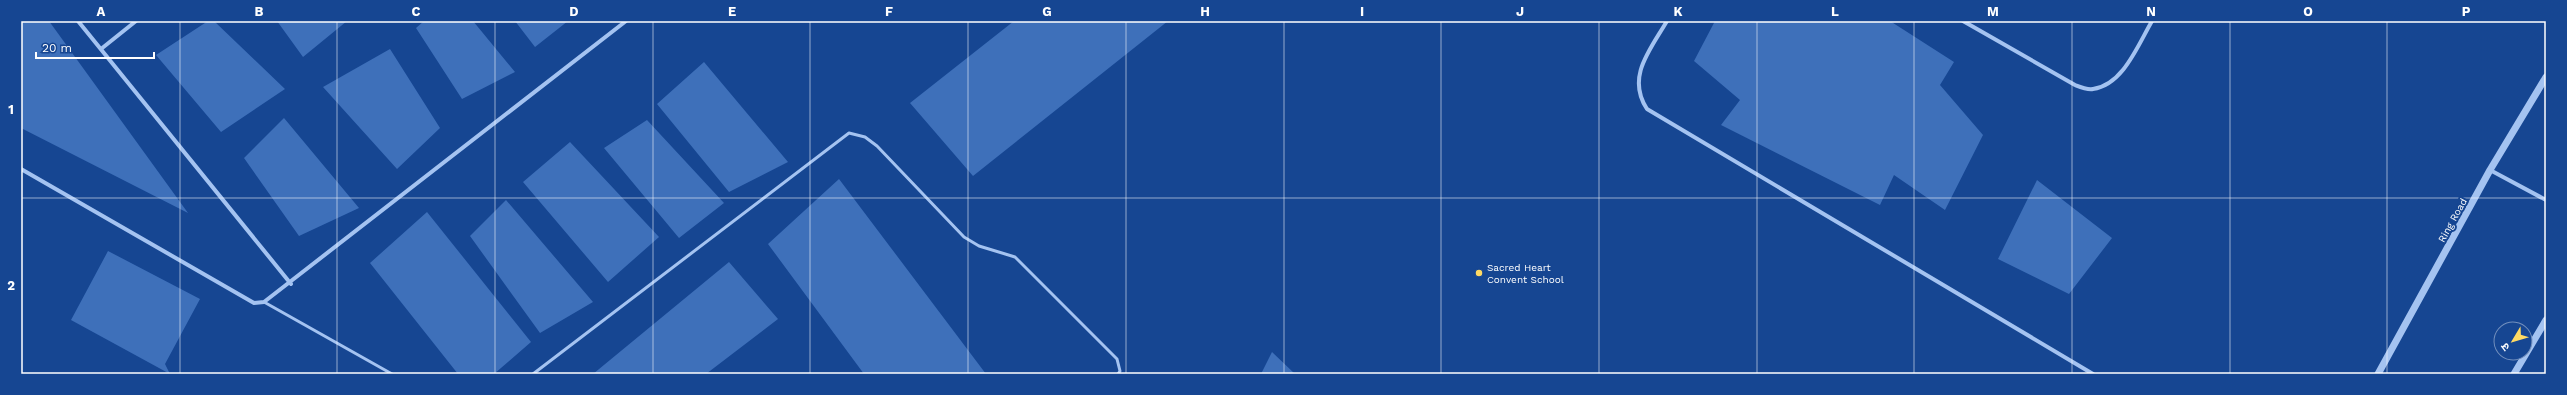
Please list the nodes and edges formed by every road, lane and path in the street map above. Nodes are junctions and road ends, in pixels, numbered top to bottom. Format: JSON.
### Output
{"nodes":[{"id":1,"x":78,"y":21,"type":"edge"},
{"id":2,"x":136,"y":21,"type":"edge"},
{"id":3,"x":626,"y":21,"type":"edge"},
{"id":4,"x":1667,"y":21,"type":"edge"},
{"id":5,"x":1963,"y":21,"type":"edge"},
{"id":6,"x":2152,"y":21,"type":"edge"},
{"id":7,"x":101,"y":49,"type":"junction"},
{"id":8,"x":2546,"y":76,"type":"edge"},
{"id":9,"x":21,"y":169,"type":"edge"},
{"id":10,"x":2490,"y":170,"type":"junction"},
{"id":11,"x":2546,"y":200,"type":"edge"},
{"id":12,"x":291,"y":284,"type":"junction"},
{"id":13,"x":264,"y":302,"type":"junction"},
{"id":14,"x":2546,"y":320,"type":"edge"},
{"id":15,"x":392,"y":374,"type":"edge"},
{"id":16,"x":533,"y":374,"type":"edge"},
{"id":17,"x":1118,"y":374,"type":"edge"},
{"id":18,"x":2093,"y":374,"type":"edge"},
{"id":19,"x":2378,"y":374,"type":"edge"},
{"id":20,"x":2514,"y":374,"type":"edge"}],
"edges":[{"from":1,"to":7,"type":"street"},
{"from":2,"to":7,"type":"street"},
{"from":3,"to":12,"type":"street"},
{"from":4,"to":18,"type":"street"},
{"from":5,"to":6,"type":"street"},
{"from":7,"to":12,"type":"street"},
{"from":8,"to":10,"type":"street","name":"Ring Road"},
{"from":9,"to":13,"type":"street"},
{"from":10,"to":11,"type":"street"},
{"from":10,"to":19,"type":"street","name":"Ring Road"},
{"from":12,"to":13,"type":"street"},
{"from":13,"to":15,"type":"lane"},
{"from":14,"to":20,"type":"street"},
{"from":16,"to":17,"type":"lane"}]}
